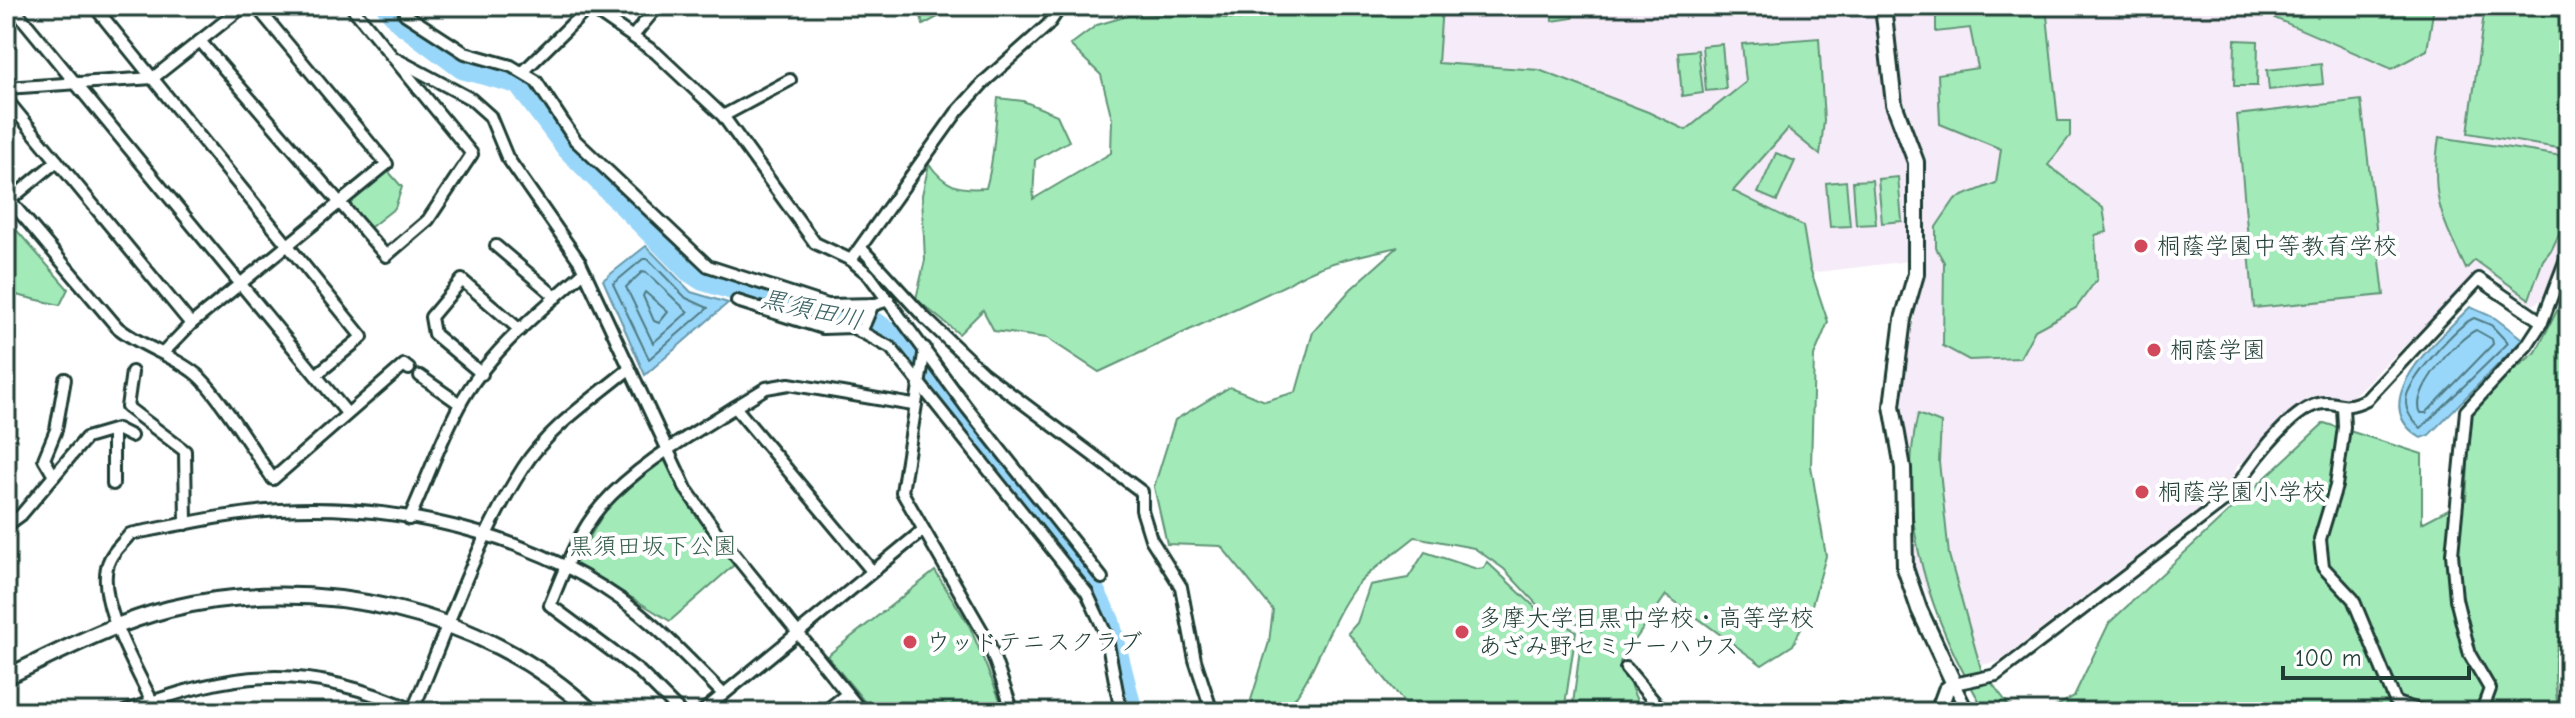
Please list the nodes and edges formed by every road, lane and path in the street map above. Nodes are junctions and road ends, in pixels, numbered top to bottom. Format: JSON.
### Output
{"nodes":[{"id":1,"x":12,"y":6,"type":"edge"},
{"id":2,"x":94,"y":6,"type":"edge"},
{"id":3,"x":244,"y":6,"type":"edge"},
{"id":4,"x":256,"y":6,"type":"edge"},
{"id":5,"x":351,"y":6,"type":"edge"},
{"id":6,"x":404,"y":6,"type":"edge"},
{"id":7,"x":589,"y":6,"type":"edge"},
{"id":8,"x":658,"y":6,"type":"edge"},
{"id":9,"x":1061,"y":6,"type":"edge"},
{"id":10,"x":1883,"y":6,"type":"edge"},
{"id":11,"x":633,"y":36,"type":"junction"},
{"id":12,"x":200,"y":41,"type":"junction"},
{"id":13,"x":396,"y":59,"type":"junction"},
{"id":14,"x":524,"y":71,"type":"junction"},
{"id":15,"x":153,"y":78,"type":"junction"},
{"id":16,"x":790,"y":80,"type":"dead end"},
{"id":17,"x":76,"y":84,"type":"junction"},
{"id":18,"x":6,"y":88,"type":"edge"},
{"id":19,"x":6,"y":99,"type":"edge"},
{"id":20,"x":723,"y":116,"type":"junction"},
{"id":21,"x":57,"y":161,"type":"junction"},
{"id":22,"x":8,"y":198,"type":"edge"},
{"id":23,"x":339,"y":203,"type":"junction"},
{"id":24,"x":289,"y":245,"type":"junction"},
{"id":25,"x":496,"y":246,"type":"dead end"},
{"id":26,"x":861,"y":248,"type":"junction"},
{"id":27,"x":2569,"y":251,"type":"edge"},
{"id":28,"x":851,"y":260,"type":"junction"},
{"id":29,"x":584,"y":272,"type":"junction"},
{"id":30,"x":239,"y":285,"type":"junction"},
{"id":31,"x":556,"y":297,"type":"junction"},
{"id":32,"x":889,"y":300,"type":"junction"},
{"id":33,"x":737,"y":301,"type":"dead end"},
{"id":34,"x":873,"y":304,"type":"junction"},
{"id":35,"x":2542,"y":322,"type":"junction"},
{"id":36,"x":191,"y":324,"type":"junction"},
{"id":37,"x":520,"y":330,"type":"junction"},
{"id":38,"x":861,"y":332,"type":"junction"},
{"id":39,"x":164,"y":352,"type":"junction"},
{"id":40,"x":924,"y":352,"type":"junction"},
{"id":41,"x":409,"y":369,"type":"dead end"},
{"id":42,"x":629,"y":369,"type":"junction"},
{"id":43,"x":132,"y":372,"type":"dead end"},
{"id":44,"x":482,"y":374,"type":"junction"},
{"id":45,"x":316,"y":375,"type":"junction"},
{"id":46,"x":420,"y":376,"type":"dead end"},
{"id":47,"x":65,"y":379,"type":"dead end"},
{"id":48,"x":918,"y":382,"type":"junction"},
{"id":49,"x":460,"y":404,"type":"junction"},
{"id":50,"x":913,"y":405,"type":"junction"},
{"id":51,"x":2343,"y":406,"type":"junction"},
{"id":52,"x":735,"y":407,"type":"junction"},
{"id":53,"x":346,"y":412,"type":"junction"},
{"id":54,"x":113,"y":431,"type":"junction"},
{"id":55,"x":131,"y":436,"type":"dead end"},
{"id":56,"x":668,"y":449,"type":"junction"},
{"id":57,"x":54,"y":476,"type":"junction"},
{"id":58,"x":113,"y":484,"type":"dead end"},
{"id":59,"x":409,"y":519,"type":"junction"},
{"id":60,"x":186,"y":524,"type":"junction"},
{"id":61,"x":6,"y":526,"type":"edge"},
{"id":62,"x":922,"y":531,"type":"junction"},
{"id":63,"x":487,"y":536,"type":"junction"},
{"id":64,"x":566,"y":567,"type":"junction"},
{"id":65,"x":872,"y":571,"type":"junction"},
{"id":66,"x":1102,"y":578,"type":"dead end"},
{"id":67,"x":450,"y":625,"type":"junction"},
{"id":68,"x":117,"y":626,"type":"junction"},
{"id":69,"x":798,"y":634,"type":"junction"},
{"id":70,"x":1626,"y":668,"type":"dead end"},
{"id":71,"x":6,"y":677,"type":"edge"},
{"id":72,"x":1954,"y":684,"type":"junction"},
{"id":73,"x":723,"y":694,"type":"junction"},
{"id":74,"x":847,"y":694,"type":"junction"},
{"id":75,"x":154,"y":707,"type":"edge"},
{"id":76,"x":2399,"y":707,"type":"edge"},
{"id":77,"x":414,"y":711,"type":"edge"},
{"id":78,"x":124,"y":712,"type":"edge"},
{"id":79,"x":592,"y":712,"type":"edge"},
{"id":80,"x":680,"y":712,"type":"edge"},
{"id":81,"x":702,"y":712,"type":"edge"},
{"id":82,"x":824,"y":712,"type":"edge"},
{"id":83,"x":862,"y":712,"type":"edge"},
{"id":84,"x":1013,"y":712,"type":"edge"},
{"id":85,"x":1121,"y":712,"type":"edge"},
{"id":86,"x":1212,"y":712,"type":"edge"},
{"id":87,"x":1663,"y":712,"type":"edge"},
{"id":88,"x":1835,"y":712,"type":"edge"},
{"id":89,"x":1845,"y":712,"type":"edge"},
{"id":90,"x":1938,"y":712,"type":"edge"},
{"id":91,"x":1968,"y":712,"type":"edge"},
{"id":92,"x":2469,"y":712,"type":"edge"}],
"edges":[{"from":1,"to":17,"type":"street"},
{"from":2,"to":15,"type":"street"},
{"from":3,"to":12,"type":"street"},
{"from":4,"to":23,"type":"street"},
{"from":5,"to":13,"type":"street"},
{"from":6,"to":14,"type":"street"},
{"from":7,"to":11,"type":"street"},
{"from":7,"to":14,"type":"street"},
{"from":8,"to":11,"type":"street"},
{"from":9,"to":26,"type":"street"},
{"from":10,"to":72,"type":"street"},
{"from":11,"to":20,"type":"street"},
{"from":12,"to":15,"type":"street"},
{"from":12,"to":23,"type":"street"},
{"from":13,"to":23,"type":"street"},
{"from":13,"to":29,"type":"street"},
{"from":14,"to":34,"type":"street"},
{"from":15,"to":17,"type":"street"},
{"from":15,"to":24,"type":"street"},
{"from":16,"to":20,"type":"street"},
{"from":17,"to":18,"type":"street"},
{"from":17,"to":30,"type":"street"},
{"from":19,"to":21,"type":"street"},
{"from":20,"to":28,"type":"street"},
{"from":21,"to":22,"type":"street"},
{"from":21,"to":36,"type":"street"},
{"from":22,"to":39,"type":"street"},
{"from":23,"to":24,"type":"street"},
{"from":24,"to":30,"type":"street"},
{"from":24,"to":45,"type":"street"},
{"from":25,"to":31,"type":"street"},
{"from":26,"to":28,"type":"street"},
{"from":26,"to":86,"type":"street"},
{"from":27,"to":35,"type":"street"},
{"from":28,"to":32,"type":"street"},
{"from":29,"to":31,"type":"street"},
{"from":29,"to":42,"type":"street"},
{"from":30,"to":36,"type":"street"},
{"from":30,"to":45,"type":"street"},
{"from":31,"to":37,"type":"street"},
{"from":32,"to":34,"type":"street"},
{"from":32,"to":40,"type":"street"},
{"from":33,"to":38,"type":"street"},
{"from":34,"to":38,"type":"street"},
{"from":35,"to":51,"type":"street"},
{"from":35,"to":92,"type":"street"},
{"from":36,"to":39,"type":"street"},
{"from":37,"to":44,"type":"street"},
{"from":37,"to":44,"type":"street"},
{"from":38,"to":48,"type":"street"},
{"from":39,"to":53,"type":"street"},
{"from":40,"to":48,"type":"street"},
{"from":40,"to":66,"type":"street"},
{"from":41,"to":53,"type":"street"},
{"from":42,"to":56,"type":"street"},
{"from":42,"to":63,"type":"street"},
{"from":43,"to":60,"type":"street"},
{"from":44,"to":49,"type":"street"},
{"from":45,"to":53,"type":"street"},
{"from":46,"to":49,"type":"street"},
{"from":47,"to":57,"type":"street"},
{"from":48,"to":50,"type":"street"},
{"from":48,"to":85,"type":"street"},
{"from":49,"to":59,"type":"street"},
{"from":50,"to":52,"type":"street"},
{"from":50,"to":62,"type":"street"},
{"from":51,"to":72,"type":"street"},
{"from":51,"to":76,"type":"street"},
{"from":52,"to":56,"type":"street"},
{"from":52,"to":65,"type":"street"},
{"from":54,"to":55,"type":"street"},
{"from":54,"to":57,"type":"street"},
{"from":54,"to":58,"type":"street"},
{"from":56,"to":64,"type":"street"},
{"from":56,"to":69,"type":"street"},
{"from":57,"to":61,"type":"street"},
{"from":59,"to":60,"type":"street"},
{"from":59,"to":63,"type":"street"},
{"from":60,"to":68,"type":"street"},
{"from":62,"to":65,"type":"street"},
{"from":62,"to":84,"type":"street"},
{"from":63,"to":64,"type":"street"},
{"from":63,"to":67,"type":"street"},
{"from":64,"to":73,"type":"street"},
{"from":64,"to":80,"type":"street"},
{"from":65,"to":69,"type":"street"},
{"from":67,"to":68,"type":"street"},
{"from":67,"to":77,"type":"street"},
{"from":67,"to":79,"type":"street"},
{"from":68,"to":71,"type":"street"},
{"from":68,"to":75,"type":"street"},
{"from":69,"to":73,"type":"street"},
{"from":69,"to":74,"type":"street"},
{"from":70,"to":87,"type":"street"},
{"from":72,"to":90,"type":"street"},
{"from":72,"to":91,"type":"street"},
{"from":73,"to":81,"type":"street"},
{"from":74,"to":82,"type":"street"},
{"from":74,"to":83,"type":"street"},
{"from":75,"to":77,"type":"street"},
{"from":75,"to":78,"type":"street"},
{"from":76,"to":92,"type":"street"},
{"from":88,"to":89,"type":"street"}]}
